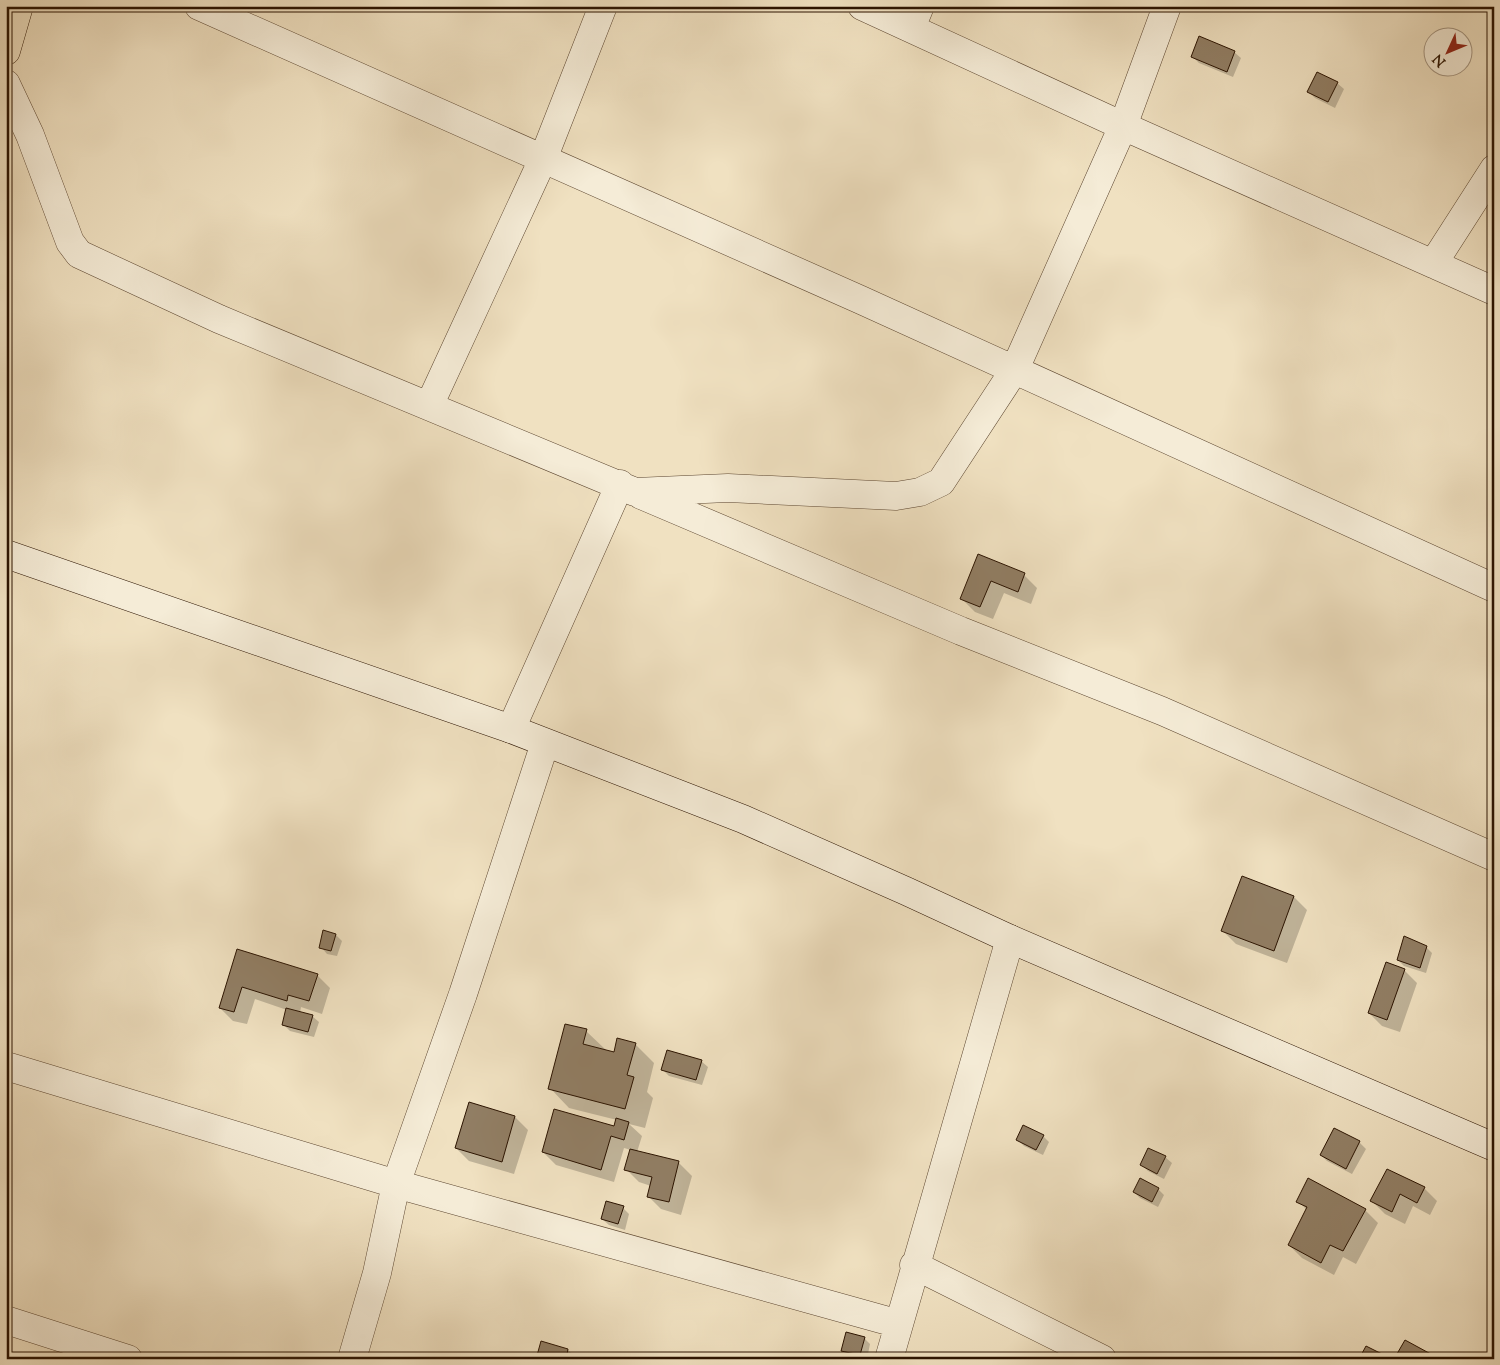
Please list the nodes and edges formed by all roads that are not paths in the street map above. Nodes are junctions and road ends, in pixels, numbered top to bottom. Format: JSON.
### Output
{"nodes":[{"id":1,"x":19,"y":6,"type":"edge"},
{"id":2,"x":198,"y":6,"type":"edge"},
{"id":3,"x":603,"y":6,"type":"edge"},
{"id":4,"x":862,"y":6,"type":"edge"},
{"id":5,"x":1167,"y":6,"type":"edge"},
{"id":6,"x":916,"y":17,"type":"edge"},
{"id":7,"x":6,"y":50,"type":"edge"},
{"id":8,"x":6,"y":84,"type":"edge"},
{"id":9,"x":1124,"y":126,"type":"junction"},
{"id":10,"x":543,"y":158,"type":"junction"},
{"id":11,"x":1494,"y":169,"type":"edge"},
{"id":12,"x":1432,"y":264,"type":"junction"},
{"id":13,"x":1494,"y":291,"type":"edge"},
{"id":14,"x":1015,"y":370,"type":"junction"},
{"id":15,"x":429,"y":406,"type":"junction"},
{"id":16,"x":628,"y":488,"type":"junction"},
{"id":17,"x":6,"y":554,"type":"edge"},
{"id":18,"x":1494,"y":588,"type":"edge"},
{"id":19,"x":511,"y":729,"type":"junction"},
{"id":20,"x":545,"y":743,"type":"junction"},
{"id":21,"x":1494,"y":856,"type":"edge"},
{"id":22,"x":1010,"y":939,"type":"junction"},
{"id":23,"x":6,"y":1066,"type":"edge"},
{"id":24,"x":1494,"y":1147,"type":"edge"},
{"id":25,"x":396,"y":1184,"type":"junction"},
{"id":26,"x":914,"y":1265,"type":"junction"},
{"id":27,"x":6,"y":1320,"type":"edge"},
{"id":28,"x":899,"y":1324,"type":"junction"},
{"id":29,"x":128,"y":1359,"type":"edge"},
{"id":30,"x":352,"y":1359,"type":"edge"},
{"id":31,"x":889,"y":1359,"type":"edge"},
{"id":32,"x":1102,"y":1359,"type":"edge"}],
"edges":[{"from":1,"to":7,"type":"highway"},
{"from":2,"to":10,"type":"street"},
{"from":3,"to":10,"type":"street"},
{"from":4,"to":6,"type":"street"},
{"from":5,"to":9,"type":"street"},
{"from":6,"to":9,"type":"street"},
{"from":8,"to":15,"type":"street"},
{"from":9,"to":12,"type":"street"},
{"from":9,"to":14,"type":"street"},
{"from":10,"to":14,"type":"street"},
{"from":10,"to":15,"type":"street"},
{"from":11,"to":12,"type":"street"},
{"from":12,"to":13,"type":"street"},
{"from":14,"to":16,"type":"street"},
{"from":14,"to":18,"type":"street"},
{"from":15,"to":16,"type":"street"},
{"from":16,"to":19,"type":"street"},
{"from":16,"to":21,"type":"street"},
{"from":17,"to":19,"type":"street"},
{"from":19,"to":20,"type":"street"},
{"from":20,"to":22,"type":"street"},
{"from":20,"to":25,"type":"street"},
{"from":22,"to":24,"type":"street"},
{"from":22,"to":26,"type":"street"},
{"from":23,"to":25,"type":"street"},
{"from":25,"to":28,"type":"street"},
{"from":25,"to":30,"type":"street"},
{"from":26,"to":28,"type":"street"},
{"from":26,"to":32,"type":"street"},
{"from":27,"to":29,"type":"street"},
{"from":28,"to":31,"type":"street"}]}
